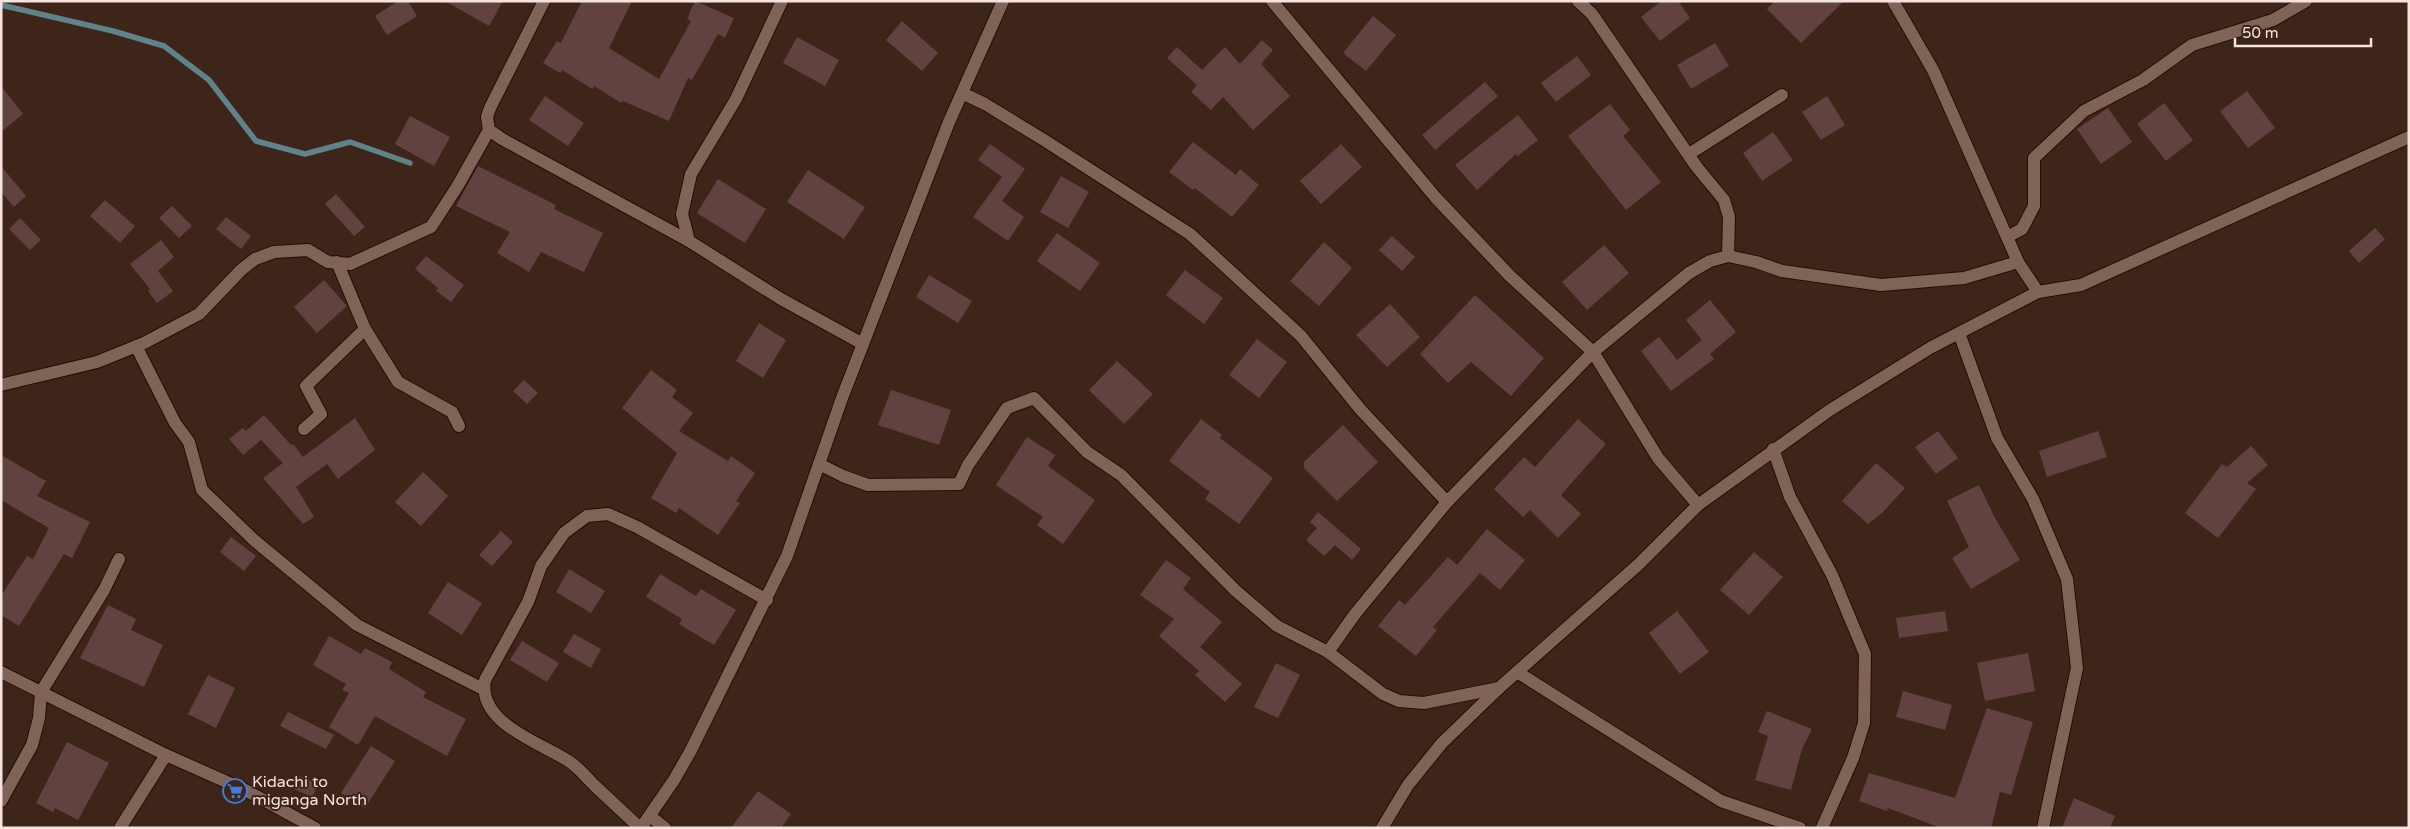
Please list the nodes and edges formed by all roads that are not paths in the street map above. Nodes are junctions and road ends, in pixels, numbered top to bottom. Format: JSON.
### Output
{"nodes":[{"id":1,"x":544,"y":1,"type":"edge"},
{"id":2,"x":782,"y":1,"type":"edge"},
{"id":3,"x":1003,"y":1,"type":"edge"},
{"id":4,"x":1578,"y":1,"type":"edge"},
{"id":5,"x":1893,"y":1,"type":"edge"},
{"id":6,"x":2306,"y":1,"type":"edge"},
{"id":7,"x":1274,"y":2,"type":"edge"},
{"id":8,"x":962,"y":93,"type":"junction"},
{"id":9,"x":1782,"y":95,"type":"dead end"},
{"id":10,"x":489,"y":130,"type":"junction"},
{"id":11,"x":2409,"y":137,"type":"edge"},
{"id":12,"x":1689,"y":154,"type":"junction"},
{"id":13,"x":2007,"y":237,"type":"junction"},
{"id":14,"x":689,"y":241,"type":"junction"},
{"id":15,"x":1728,"y":256,"type":"junction"},
{"id":16,"x":337,"y":262,"type":"junction"},
{"id":17,"x":2018,"y":262,"type":"junction"},
{"id":18,"x":2038,"y":292,"type":"junction"},
{"id":19,"x":365,"y":329,"type":"junction"},
{"id":20,"x":1959,"y":333,"type":"junction"},
{"id":21,"x":863,"y":344,"type":"junction"},
{"id":22,"x":136,"y":346,"type":"junction"},
{"id":23,"x":1593,"y":352,"type":"junction"},
{"id":24,"x":1,"y":385,"type":"edge"},
{"id":25,"x":459,"y":426,"type":"dead end"},
{"id":26,"x":304,"y":429,"type":"dead end"},
{"id":27,"x":1773,"y":450,"type":"junction"},
{"id":28,"x":819,"y":464,"type":"junction"},
{"id":29,"x":1448,"y":502,"type":"junction"},
{"id":30,"x":1698,"y":504,"type":"junction"},
{"id":31,"x":119,"y":559,"type":"dead end"},
{"id":32,"x":767,"y":600,"type":"junction"},
{"id":33,"x":1328,"y":652,"type":"junction"},
{"id":34,"x":1,"y":672,"type":"edge"},
{"id":35,"x":1517,"y":672,"type":"junction"},
{"id":36,"x":1499,"y":688,"type":"junction"},
{"id":37,"x":483,"y":689,"type":"junction"},
{"id":38,"x":41,"y":692,"type":"junction"},
{"id":39,"x":166,"y":755,"type":"junction"},
{"id":40,"x":1,"y":801,"type":"edge"},
{"id":41,"x":650,"y":816,"type":"junction"},
{"id":42,"x":1384,"y":827,"type":"edge"},
{"id":43,"x":120,"y":828,"type":"edge"},
{"id":44,"x":314,"y":828,"type":"edge"},
{"id":45,"x":640,"y":828,"type":"edge"},
{"id":46,"x":665,"y":828,"type":"edge"},
{"id":47,"x":1800,"y":828,"type":"edge"},
{"id":48,"x":1822,"y":828,"type":"edge"},
{"id":49,"x":2043,"y":828,"type":"edge"}],
"edges":[{"from":1,"to":10,"type":"street"},
{"from":2,"to":14,"type":"street"},
{"from":3,"to":8,"type":"street"},
{"from":4,"to":12,"type":"street"},
{"from":5,"to":13,"type":"street"},
{"from":6,"to":13,"type":"street"},
{"from":7,"to":23,"type":"street"},
{"from":8,"to":21,"type":"street"},
{"from":8,"to":29,"type":"street"},
{"from":9,"to":12,"type":"street"},
{"from":10,"to":14,"type":"street"},
{"from":10,"to":16,"type":"street"},
{"from":11,"to":18,"type":"street"},
{"from":12,"to":15,"type":"street"},
{"from":13,"to":17,"type":"street"},
{"from":14,"to":21,"type":"street"},
{"from":15,"to":17,"type":"street"},
{"from":15,"to":23,"type":"street"},
{"from":16,"to":19,"type":"street"},
{"from":16,"to":22,"type":"street"},
{"from":17,"to":18,"type":"street"},
{"from":18,"to":20,"type":"street"},
{"from":19,"to":25,"type":"street"},
{"from":19,"to":26,"type":"street"},
{"from":20,"to":27,"type":"street"},
{"from":20,"to":49,"type":"street"},
{"from":21,"to":28,"type":"street"},
{"from":22,"to":24,"type":"street"},
{"from":22,"to":37,"type":"street"},
{"from":23,"to":29,"type":"street"},
{"from":23,"to":30,"type":"street"},
{"from":27,"to":30,"type":"street"},
{"from":27,"to":48,"type":"street"},
{"from":28,"to":32,"type":"street"},
{"from":28,"to":33,"type":"street"},
{"from":29,"to":33,"type":"street"},
{"from":30,"to":35,"type":"street"},
{"from":31,"to":38,"type":"street"},
{"from":32,"to":37,"type":"street"},
{"from":32,"to":41,"type":"street"},
{"from":33,"to":36,"type":"street"},
{"from":34,"to":38,"type":"street"},
{"from":35,"to":36,"type":"street"},
{"from":35,"to":47,"type":"street"},
{"from":36,"to":42,"type":"street"},
{"from":37,"to":45,"type":"street"},
{"from":38,"to":39,"type":"street"},
{"from":38,"to":40,"type":"street"},
{"from":39,"to":43,"type":"street"},
{"from":39,"to":44,"type":"street"},
{"from":41,"to":45,"type":"street"},
{"from":41,"to":46,"type":"street"}]}
